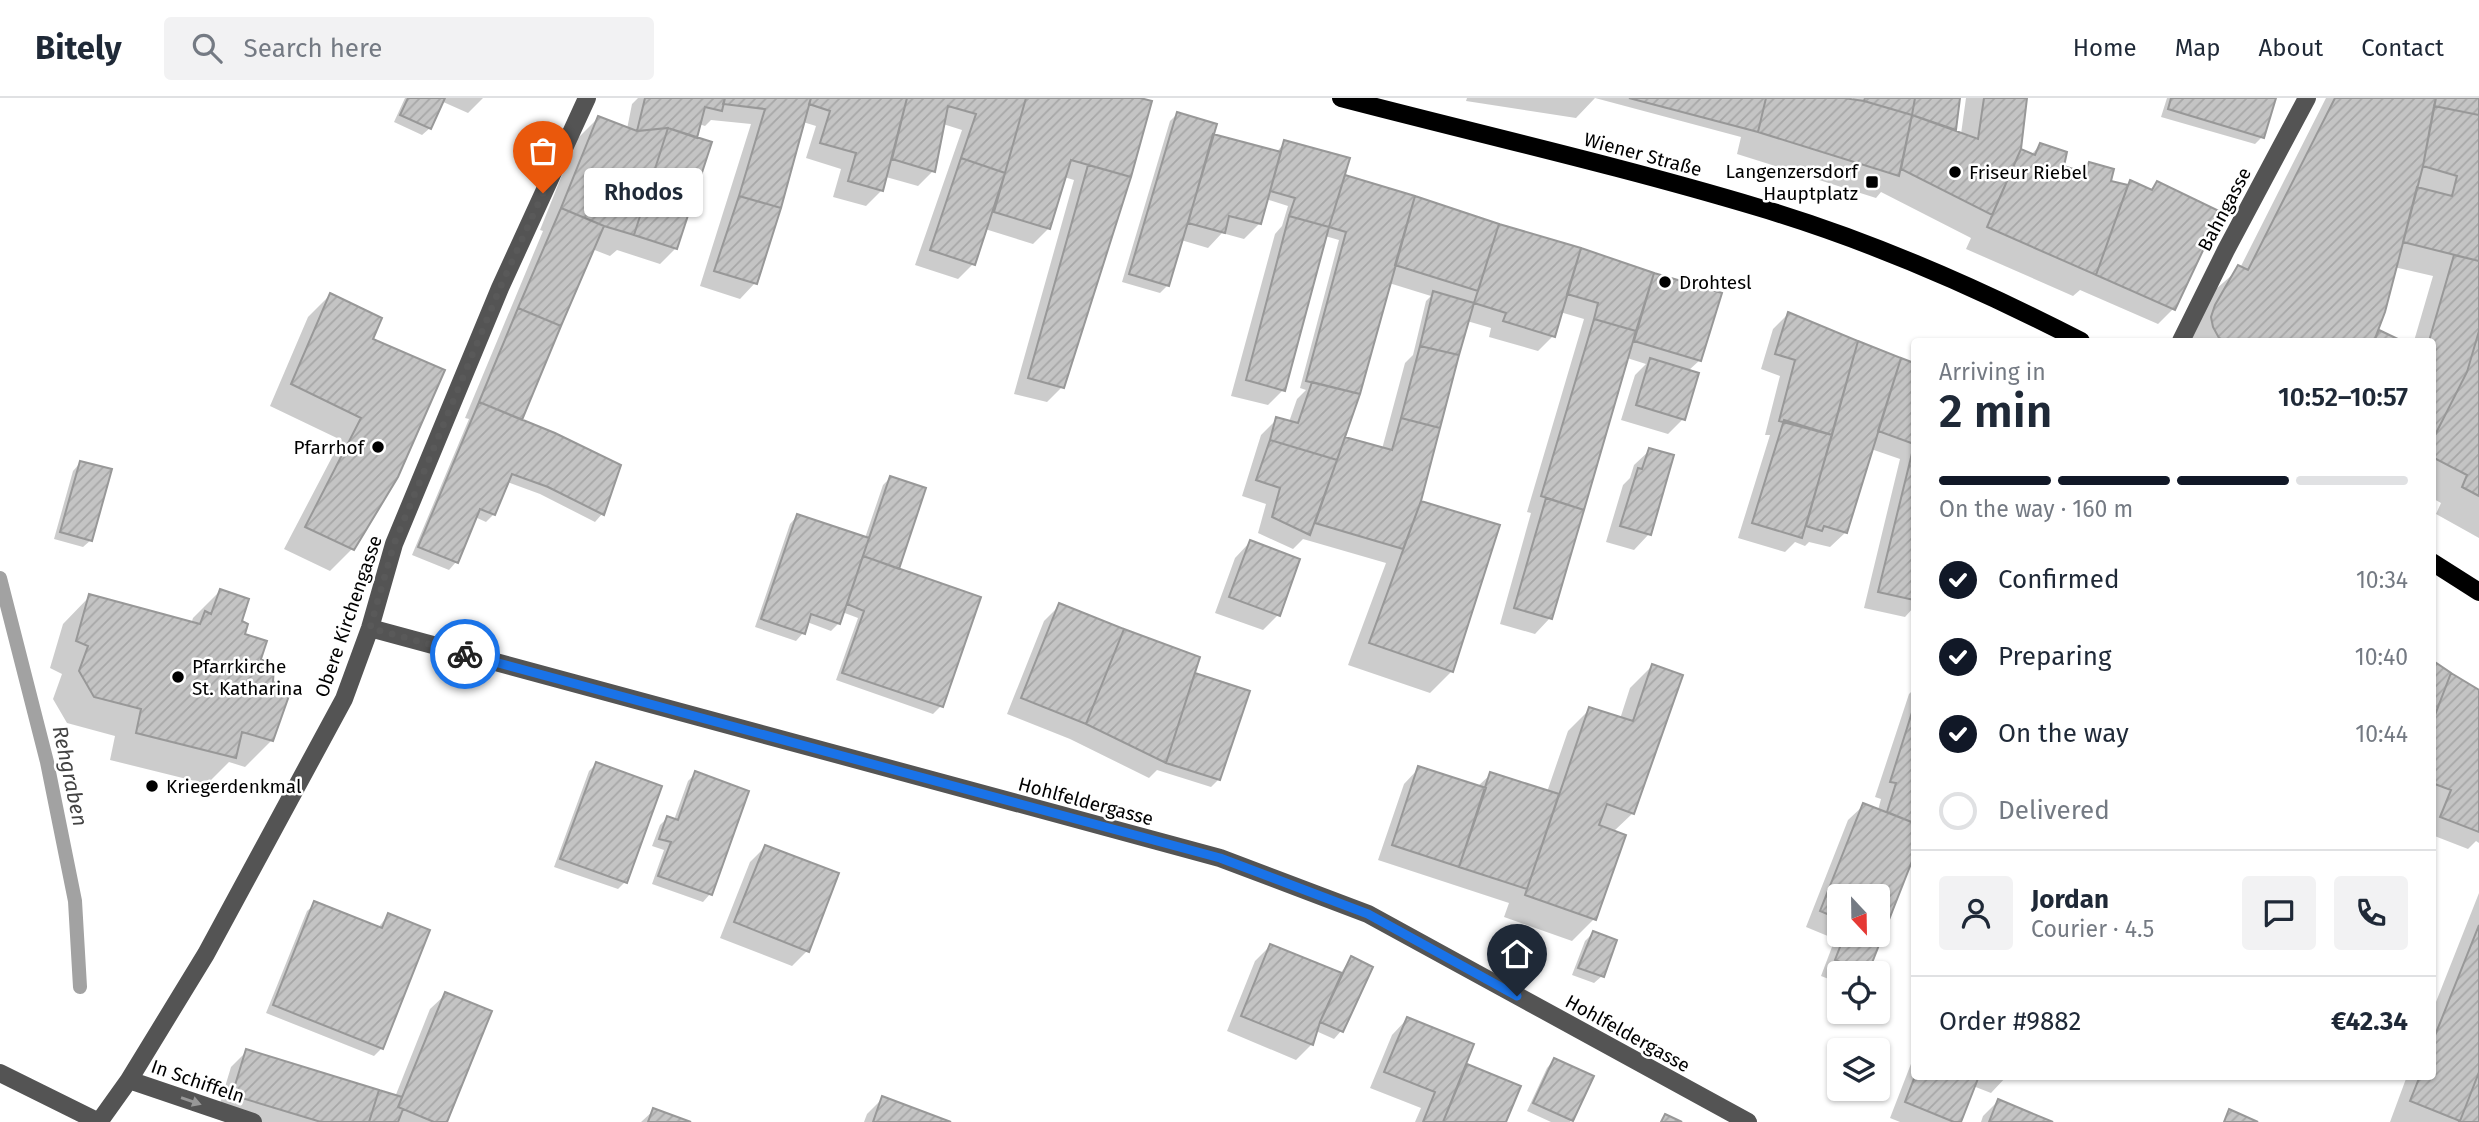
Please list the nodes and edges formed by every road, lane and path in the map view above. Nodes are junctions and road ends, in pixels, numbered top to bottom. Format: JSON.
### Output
{"nodes":[{"id":1,"x":587,"y":98,"type":"edge"},
{"id":2,"x":1340,"y":98,"type":"edge"},
{"id":3,"x":2307,"y":98,"type":"edge"},
{"id":4,"x":2075,"y":338,"type":"edge"},
{"id":5,"x":2182,"y":338,"type":"edge"},
{"id":6,"x":2436,"y":565,"type":"edge"},
{"id":7,"x":2479,"y":592,"type":"edge"},
{"id":8,"x":370,"y":628,"type":"junction"},
{"id":9,"x":0,"y":1073,"type":"edge"},
{"id":10,"x":129,"y":1080,"type":"junction"},
{"id":11,"x":99,"y":1122,"type":"edge"},
{"id":12,"x":254,"y":1122,"type":"edge"},
{"id":13,"x":1748,"y":1122,"type":"edge"}],
"edges":[{"from":1,"to":8,"type":"street","name":"Obere Kirchengasse"},
{"from":2,"to":4,"type":"main road","name":"Wiener Straße"},
{"from":3,"to":5,"type":"street","name":"Bahngasse"},
{"from":6,"to":7,"type":"main road"},
{"from":8,"to":10,"type":"street","name":"Obere Kirchengasse"},
{"from":8,"to":13,"type":"street","name":"Hohlfeldergasse"},
{"from":9,"to":11,"type":"street"},
{"from":10,"to":11,"type":"street","name":"Obere Kirchengasse"},
{"from":10,"to":12,"type":"street","name":"In Schiffeln","one_way":true}]}
